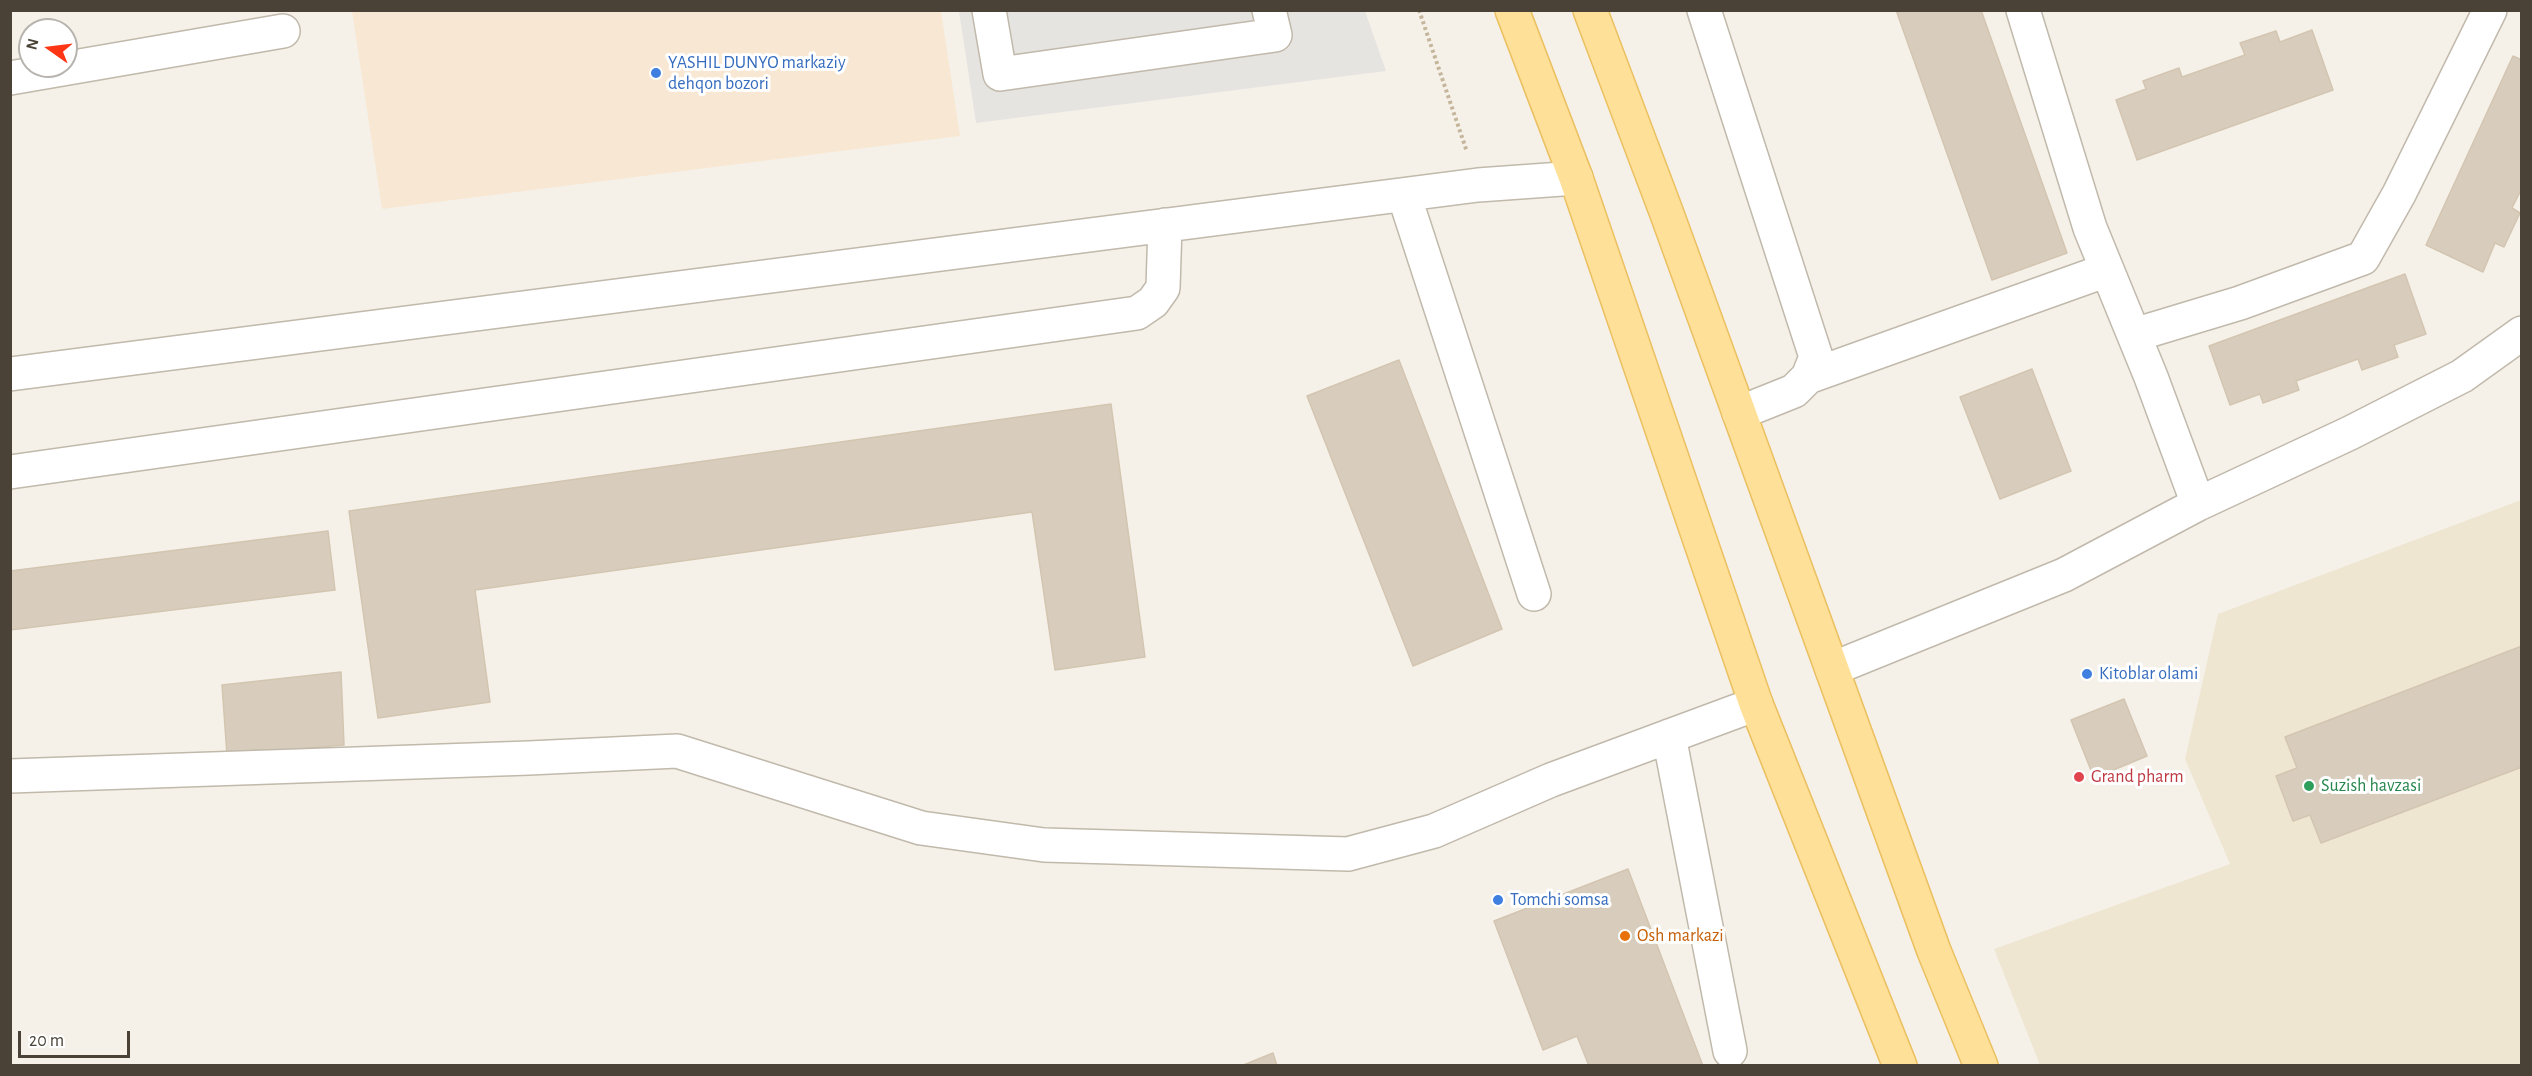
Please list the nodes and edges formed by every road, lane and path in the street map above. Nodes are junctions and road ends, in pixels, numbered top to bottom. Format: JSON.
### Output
{"nodes":[{"id":1,"x":989,"y":10,"type":"edge"},
{"id":2,"x":1269,"y":10,"type":"edge"},
{"id":3,"x":1419,"y":10,"type":"edge"},
{"id":4,"x":1512,"y":10,"type":"edge"},
{"id":5,"x":1590,"y":10,"type":"edge"},
{"id":6,"x":1704,"y":10,"type":"edge"},
{"id":7,"x":2024,"y":10,"type":"edge"},
{"id":8,"x":2490,"y":10,"type":"edge"},
{"id":9,"x":284,"y":31,"type":"dead end"},
{"id":10,"x":10,"y":78,"type":"edge"},
{"id":11,"x":1575,"y":178,"type":"junction"},
{"id":12,"x":1478,"y":185,"type":"junction"},
{"id":13,"x":1404,"y":195,"type":"junction"},
{"id":14,"x":1165,"y":225,"type":"junction"},
{"id":15,"x":2107,"y":270,"type":"junction"},
{"id":16,"x":2522,"y":333,"type":"edge"},
{"id":17,"x":2134,"y":335,"type":"junction"},
{"id":18,"x":10,"y":374,"type":"edge"},
{"id":19,"x":1808,"y":377,"type":"junction"},
{"id":20,"x":1739,"y":413,"type":"junction"},
{"id":21,"x":10,"y":472,"type":"edge"},
{"id":22,"x":2198,"y":504,"type":"junction"},
{"id":23,"x":1534,"y":594,"type":"dead end"},
{"id":24,"x":1832,"y":669,"type":"junction"},
{"id":25,"x":1756,"y":704,"type":"junction"},
{"id":26,"x":1669,"y":736,"type":"junction"},
{"id":27,"x":10,"y":776,"type":"edge"},
{"id":28,"x":1730,"y":1051,"type":"dead end"},
{"id":29,"x":1900,"y":1065,"type":"edge"},
{"id":30,"x":1981,"y":1065,"type":"edge"}],
"edges":[{"from":1,"to":2,"type":"street"},
{"from":3,"to":12,"type":"path"},
{"from":4,"to":11,"type":"main road"},
{"from":5,"to":20,"type":"main road"},
{"from":6,"to":19,"type":"street"},
{"from":7,"to":15,"type":"street"},
{"from":8,"to":17,"type":"street"},
{"from":9,"to":10,"type":"street"},
{"from":11,"to":12,"type":"street"},
{"from":11,"to":25,"type":"main road"},
{"from":12,"to":13,"type":"street"},
{"from":13,"to":14,"type":"street"},
{"from":13,"to":23,"type":"street"},
{"from":14,"to":18,"type":"street"},
{"from":14,"to":21,"type":"street"},
{"from":15,"to":17,"type":"street"},
{"from":15,"to":19,"type":"street"},
{"from":16,"to":22,"type":"street"},
{"from":17,"to":22,"type":"street"},
{"from":19,"to":20,"type":"street"},
{"from":20,"to":24,"type":"main road"},
{"from":22,"to":24,"type":"street"},
{"from":24,"to":30,"type":"main road"},
{"from":25,"to":26,"type":"street"},
{"from":25,"to":29,"type":"main road"},
{"from":26,"to":27,"type":"street"},
{"from":26,"to":28,"type":"street"}]}
